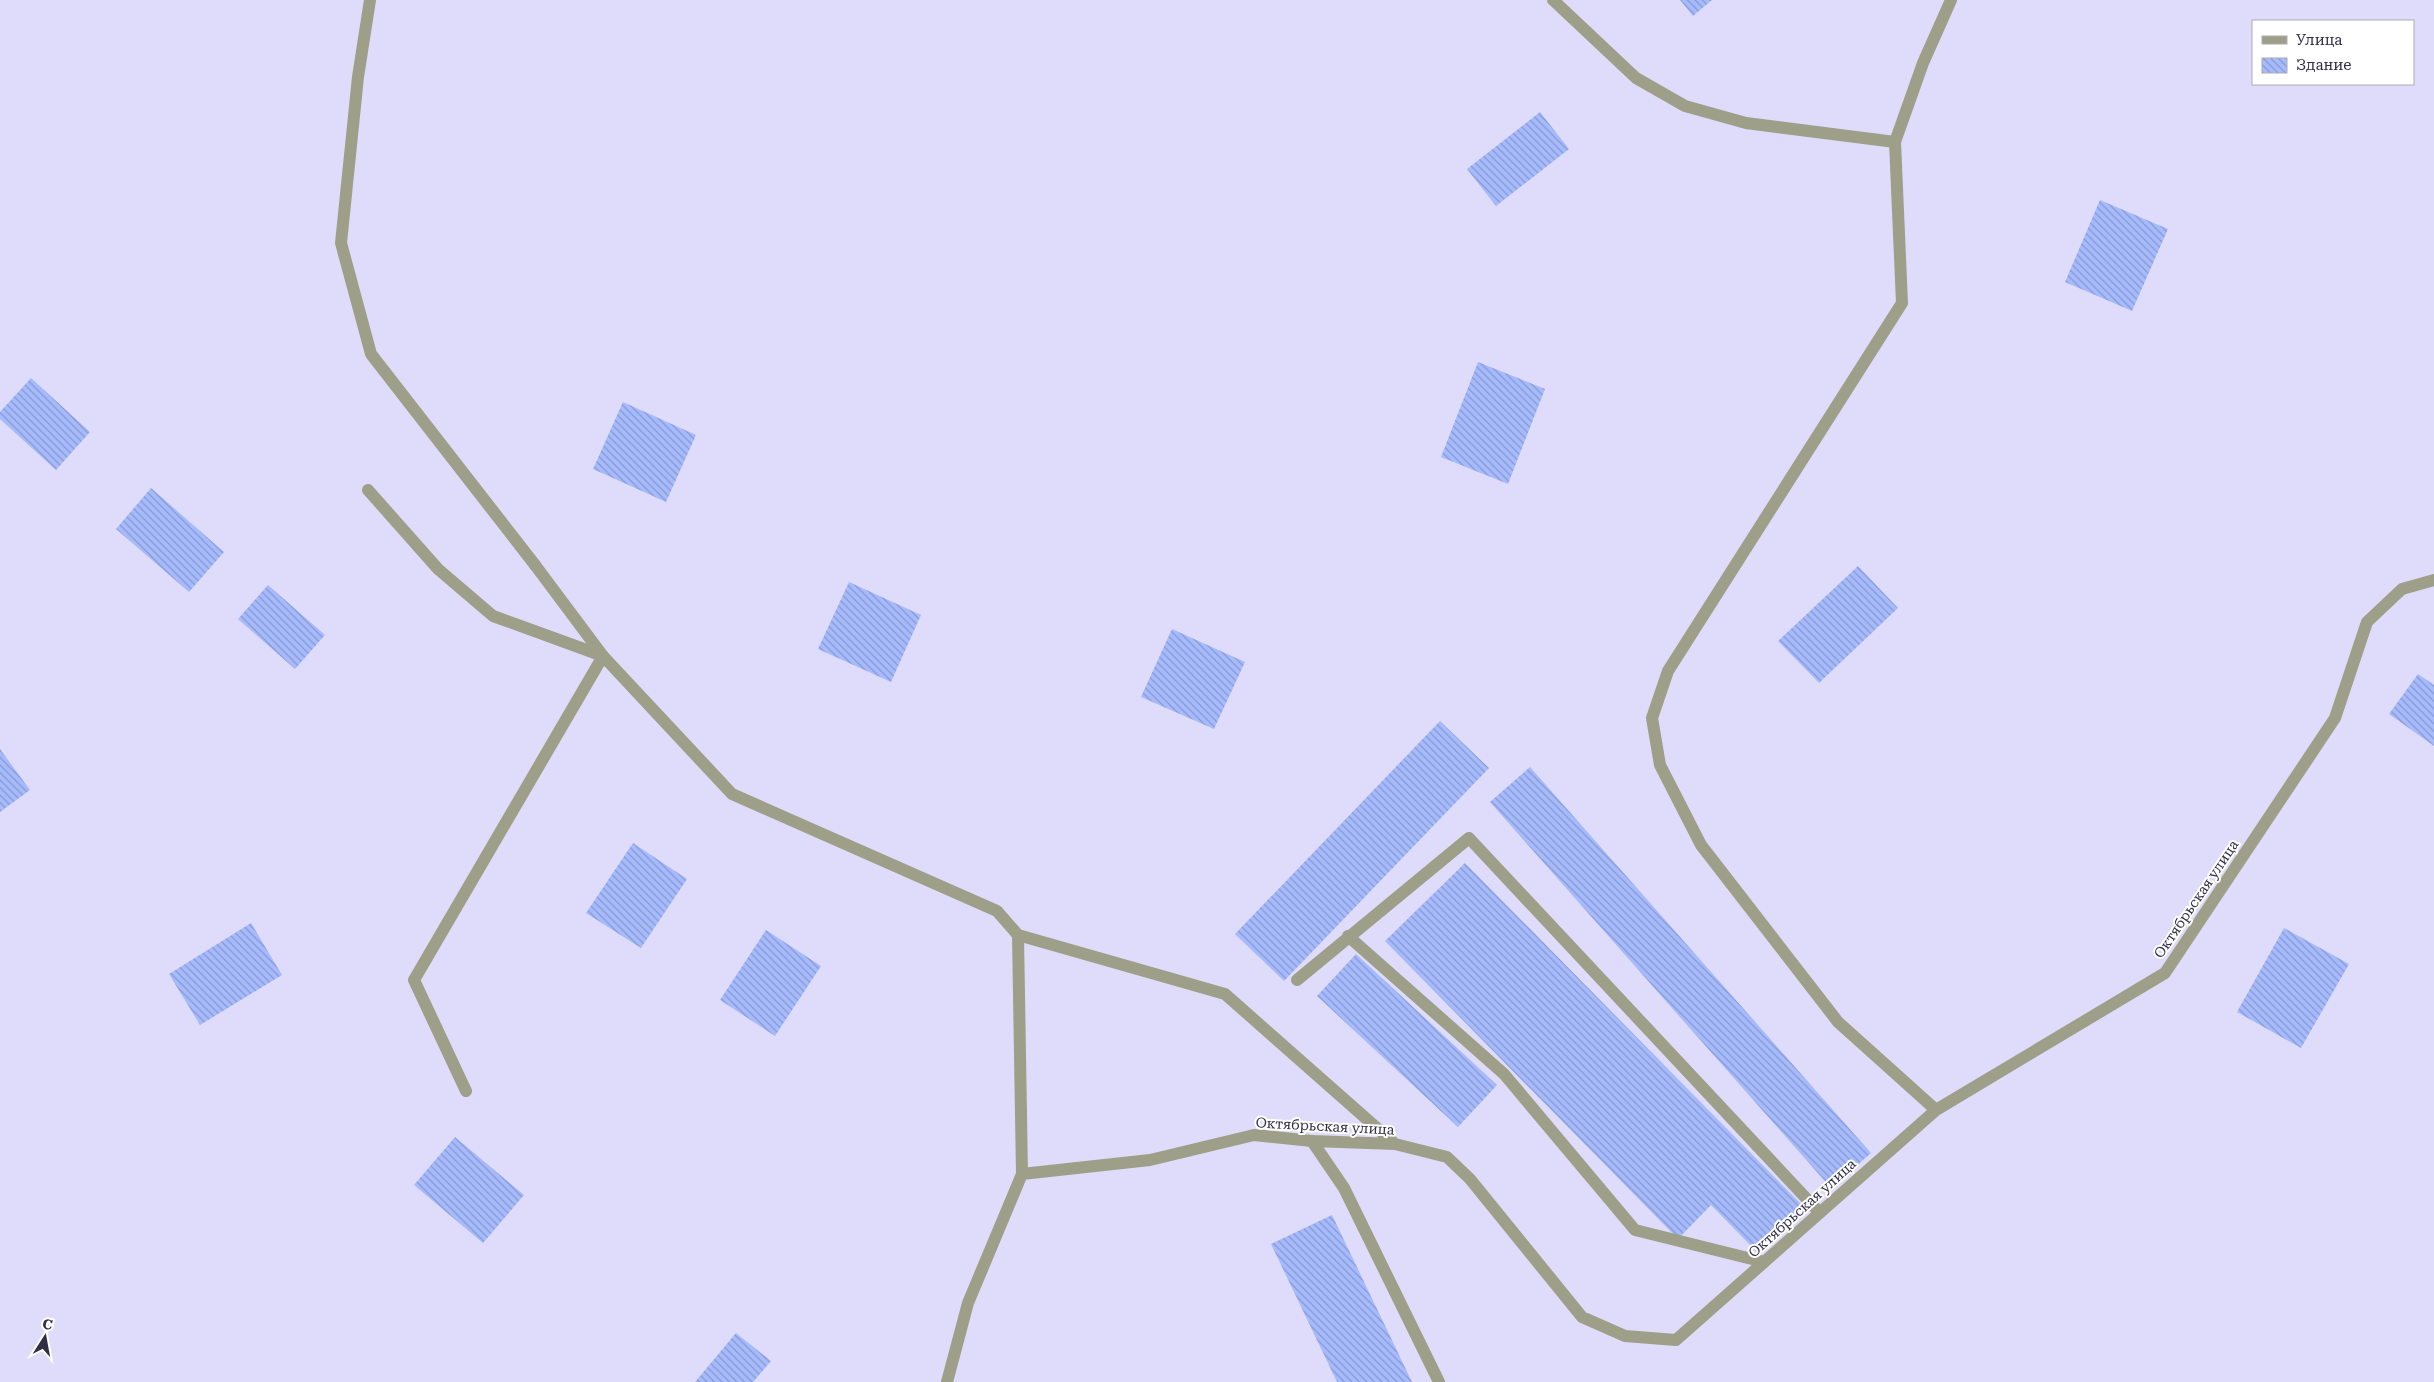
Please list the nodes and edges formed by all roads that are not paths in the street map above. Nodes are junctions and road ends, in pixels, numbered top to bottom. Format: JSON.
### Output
{"nodes":[{"id":1,"x":370,"y":0,"type":"edge"},
{"id":2,"x":1553,"y":0,"type":"edge"},
{"id":3,"x":1951,"y":0,"type":"edge"},
{"id":4,"x":1895,"y":142,"type":"junction"},
{"id":5,"x":368,"y":490,"type":"dead end"},
{"id":6,"x":2434,"y":580,"type":"edge"},
{"id":7,"x":603,"y":656,"type":"junction"},
{"id":8,"x":1018,"y":935,"type":"junction"},
{"id":9,"x":1348,"y":936,"type":"junction"},
{"id":10,"x":1297,"y":980,"type":"dead end"},
{"id":11,"x":466,"y":1091,"type":"dead end"},
{"id":12,"x":1936,"y":1110,"type":"junction"},
{"id":13,"x":1312,"y":1141,"type":"junction"},
{"id":14,"x":1395,"y":1144,"type":"junction"},
{"id":15,"x":1022,"y":1174,"type":"junction"},
{"id":16,"x":1819,"y":1212,"type":"junction"},
{"id":17,"x":1764,"y":1262,"type":"junction"},
{"id":18,"x":947,"y":1382,"type":"edge"},
{"id":19,"x":1439,"y":1382,"type":"edge"}],
"edges":[{"from":1,"to":7,"type":"street"},
{"from":2,"to":4,"type":"street"},
{"from":3,"to":4,"type":"street"},
{"from":4,"to":12,"type":"street"},
{"from":5,"to":7,"type":"street"},
{"from":6,"to":12,"type":"street","name":"Октябрьская улица"},
{"from":7,"to":8,"type":"street"},
{"from":7,"to":11,"type":"street"},
{"from":8,"to":14,"type":"street"},
{"from":8,"to":15,"type":"street"},
{"from":9,"to":10,"type":"street"},
{"from":9,"to":16,"type":"street"},
{"from":9,"to":17,"type":"street"},
{"from":12,"to":16,"type":"street","name":"Октябрьская улица"},
{"from":13,"to":14,"type":"street","name":"Октябрьская улица"},
{"from":13,"to":15,"type":"street","name":"Октябрьская улица"},
{"from":13,"to":19,"type":"street"},
{"from":14,"to":17,"type":"street","name":"Октябрьская улица"},
{"from":15,"to":18,"type":"street"},
{"from":16,"to":17,"type":"street","name":"Октябрьская улица"}]}
